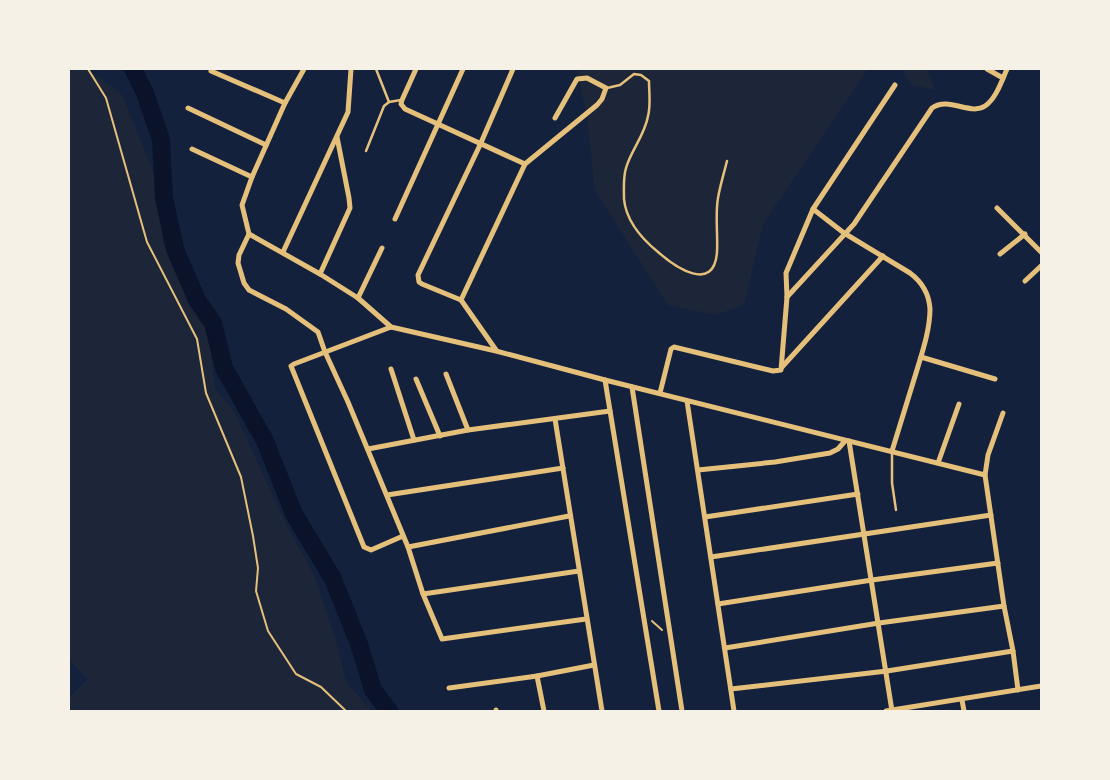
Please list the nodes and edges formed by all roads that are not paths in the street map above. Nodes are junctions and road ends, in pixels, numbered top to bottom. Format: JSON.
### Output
{"nodes":[{"id":1,"x":304,"y":69,"type":"edge"},
{"id":2,"x":351,"y":69,"type":"edge"},
{"id":3,"x":376,"y":69,"type":"edge"},
{"id":4,"x":416,"y":69,"type":"edge"},
{"id":5,"x":463,"y":69,"type":"edge"},
{"id":6,"x":513,"y":69,"type":"edge"},
{"id":7,"x":987,"y":69,"type":"edge"},
{"id":8,"x":1007,"y":69,"type":"edge"},
{"id":9,"x":211,"y":71,"type":"dead end"},
{"id":10,"x":1002,"y":78,"type":"junction"},
{"id":11,"x":895,"y":85,"type":"dead end"},
{"id":12,"x":606,"y":88,"type":"junction"},
{"id":13,"x":402,"y":100,"type":"junction"},
{"id":14,"x":389,"y":102,"type":"junction"},
{"id":15,"x":285,"y":103,"type":"junction"},
{"id":16,"x":188,"y":108,"type":"dead end"},
{"id":17,"x":555,"y":118,"type":"dead end"},
{"id":18,"x":438,"y":125,"type":"junction"},
{"id":19,"x":336,"y":136,"type":"junction"},
{"id":20,"x":266,"y":145,"type":"junction"},
{"id":21,"x":480,"y":145,"type":"junction"},
{"id":22,"x":192,"y":149,"type":"dead end"},
{"id":23,"x":366,"y":151,"type":"dead end"},
{"id":24,"x":727,"y":161,"type":"dead end"},
{"id":25,"x":525,"y":164,"type":"junction"},
{"id":26,"x":252,"y":177,"type":"junction"},
{"id":27,"x":996,"y":208,"type":"dead end"},
{"id":28,"x":813,"y":209,"type":"junction"},
{"id":29,"x":395,"y":219,"type":"dead end"},
{"id":30,"x":844,"y":233,"type":"junction"},
{"id":31,"x":249,"y":234,"type":"junction"},
{"id":32,"x":1024,"y":234,"type":"junction"},
{"id":33,"x":382,"y":248,"type":"dead end"},
{"id":34,"x":283,"y":252,"type":"junction"},
{"id":35,"x":1041,"y":252,"type":"edge"},
{"id":36,"x":1000,"y":254,"type":"dead end"},
{"id":37,"x":882,"y":256,"type":"junction"},
{"id":38,"x":1041,"y":266,"type":"edge"},
{"id":39,"x":320,"y":274,"type":"junction"},
{"id":40,"x":1025,"y":281,"type":"dead end"},
{"id":41,"x":787,"y":297,"type":"junction"},
{"id":42,"x":358,"y":298,"type":"junction"},
{"id":43,"x":461,"y":300,"type":"junction"},
{"id":44,"x":391,"y":327,"type":"junction"},
{"id":45,"x":496,"y":351,"type":"junction"},
{"id":46,"x":325,"y":352,"type":"junction"},
{"id":47,"x":921,"y":357,"type":"junction"},
{"id":48,"x":781,"y":368,"type":"junction"},
{"id":49,"x":391,"y":369,"type":"dead end"},
{"id":50,"x":446,"y":374,"type":"dead end"},
{"id":51,"x":416,"y":379,"type":"dead end"},
{"id":52,"x":995,"y":379,"type":"dead end"},
{"id":53,"x":605,"y":380,"type":"junction"},
{"id":54,"x":632,"y":387,"type":"junction"},
{"id":55,"x":660,"y":393,"type":"junction"},
{"id":56,"x":687,"y":401,"type":"junction"},
{"id":57,"x":959,"y":404,"type":"dead end"},
{"id":58,"x":610,"y":410,"type":"junction"},
{"id":59,"x":1003,"y":413,"type":"dead end"},
{"id":60,"x":555,"y":419,"type":"junction"},
{"id":61,"x":468,"y":430,"type":"junction"},
{"id":62,"x":440,"y":436,"type":"junction"},
{"id":63,"x":414,"y":440,"type":"junction"},
{"id":64,"x":847,"y":441,"type":"junction"},
{"id":65,"x":368,"y":449,"type":"junction"},
{"id":66,"x":892,"y":451,"type":"junction"},
{"id":67,"x":938,"y":462,"type":"junction"},
{"id":68,"x":563,"y":468,"type":"junction"},
{"id":69,"x":698,"y":470,"type":"junction"},
{"id":70,"x":985,"y":475,"type":"junction"},
{"id":71,"x":858,"y":494,"type":"junction"},
{"id":72,"x":387,"y":495,"type":"junction"},
{"id":73,"x":896,"y":510,"type":"dead end"},
{"id":74,"x":992,"y":515,"type":"junction"},
{"id":75,"x":570,"y":516,"type":"junction"},
{"id":76,"x":704,"y":517,"type":"junction"},
{"id":77,"x":865,"y":534,"type":"junction"},
{"id":78,"x":403,"y":536,"type":"junction"},
{"id":79,"x":408,"y":547,"type":"junction"},
{"id":80,"x":711,"y":558,"type":"junction"},
{"id":81,"x":998,"y":563,"type":"junction"},
{"id":82,"x":579,"y":571,"type":"junction"},
{"id":83,"x":872,"y":580,"type":"junction"},
{"id":84,"x":423,"y":594,"type":"junction"},
{"id":85,"x":718,"y":604,"type":"junction"},
{"id":86,"x":1004,"y":606,"type":"junction"},
{"id":87,"x":586,"y":619,"type":"junction"},
{"id":88,"x":879,"y":623,"type":"junction"},
{"id":89,"x":725,"y":648,"type":"junction"},
{"id":90,"x":1013,"y":651,"type":"junction"},
{"id":91,"x":594,"y":665,"type":"junction"},
{"id":92,"x":886,"y":671,"type":"junction"},
{"id":93,"x":537,"y":676,"type":"junction"},
{"id":94,"x":1041,"y":686,"type":"edge"},
{"id":95,"x":449,"y":688,"type":"dead end"},
{"id":96,"x":731,"y":690,"type":"junction"},
{"id":97,"x":1018,"y":690,"type":"junction"},
{"id":98,"x":962,"y":700,"type":"junction"},
{"id":99,"x":544,"y":711,"type":"edge"},
{"id":100,"x":602,"y":711,"type":"edge"},
{"id":101,"x":659,"y":711,"type":"edge"},
{"id":102,"x":682,"y":711,"type":"edge"},
{"id":103,"x":734,"y":711,"type":"edge"},
{"id":104,"x":890,"y":711,"type":"edge"},
{"id":105,"x":964,"y":711,"type":"edge"}],
"edges":[{"from":1,"to":15,"type":"street"},
{"from":2,"to":19,"type":"street"},
{"from":3,"to":14,"type":"lane"},
{"from":4,"to":13,"type":"street"},
{"from":5,"to":18,"type":"street"},
{"from":6,"to":21,"type":"street"},
{"from":7,"to":10,"type":"street"},
{"from":8,"to":10,"type":"street"},
{"from":9,"to":15,"type":"street"},
{"from":10,"to":30,"type":"street"},
{"from":11,"to":28,"type":"street"},
{"from":12,"to":17,"type":"street"},
{"from":12,"to":24,"type":"lane"},
{"from":12,"to":25,"type":"street"},
{"from":13,"to":14,"type":"lane"},
{"from":13,"to":18,"type":"street"},
{"from":14,"to":23,"type":"lane"},
{"from":15,"to":20,"type":"street"},
{"from":16,"to":20,"type":"street"},
{"from":18,"to":21,"type":"street"},
{"from":18,"to":29,"type":"street"},
{"from":19,"to":34,"type":"street"},
{"from":19,"to":39,"type":"street"},
{"from":20,"to":26,"type":"street"},
{"from":21,"to":25,"type":"street"},
{"from":21,"to":43,"type":"street"},
{"from":22,"to":26,"type":"street"},
{"from":25,"to":43,"type":"street"},
{"from":26,"to":31,"type":"street"},
{"from":27,"to":32,"type":"street"},
{"from":28,"to":30,"type":"street"},
{"from":28,"to":41,"type":"street"},
{"from":30,"to":37,"type":"street"},
{"from":30,"to":41,"type":"street"},
{"from":31,"to":34,"type":"street"},
{"from":31,"to":46,"type":"street"},
{"from":32,"to":35,"type":"street"},
{"from":32,"to":36,"type":"street"},
{"from":33,"to":42,"type":"street"},
{"from":34,"to":39,"type":"street"},
{"from":37,"to":47,"type":"street"},
{"from":37,"to":48,"type":"street"},
{"from":38,"to":40,"type":"street"},
{"from":39,"to":42,"type":"street"},
{"from":41,"to":48,"type":"street"},
{"from":42,"to":44,"type":"street"},
{"from":43,"to":45,"type":"street"},
{"from":44,"to":45,"type":"street"},
{"from":44,"to":46,"type":"street"},
{"from":45,"to":53,"type":"street"},
{"from":46,"to":65,"type":"street"},
{"from":46,"to":78,"type":"street"},
{"from":47,"to":52,"type":"street"},
{"from":47,"to":66,"type":"street"},
{"from":48,"to":55,"type":"street"},
{"from":49,"to":63,"type":"street"},
{"from":50,"to":61,"type":"street"},
{"from":51,"to":62,"type":"street"},
{"from":53,"to":54,"type":"street"},
{"from":53,"to":58,"type":"street"},
{"from":54,"to":55,"type":"street"},
{"from":54,"to":102,"type":"street"},
{"from":55,"to":56,"type":"street"},
{"from":56,"to":64,"type":"street"},
{"from":56,"to":69,"type":"street"},
{"from":57,"to":67,"type":"street"},
{"from":58,"to":60,"type":"street"},
{"from":58,"to":101,"type":"street"},
{"from":59,"to":70,"type":"street"},
{"from":60,"to":61,"type":"street"},
{"from":60,"to":68,"type":"street"},
{"from":61,"to":62,"type":"street"},
{"from":62,"to":63,"type":"street"},
{"from":63,"to":65,"type":"street"},
{"from":64,"to":66,"type":"street"},
{"from":64,"to":69,"type":"street"},
{"from":64,"to":71,"type":"street"},
{"from":65,"to":72,"type":"street"},
{"from":66,"to":67,"type":"street"},
{"from":66,"to":73,"type":"lane"},
{"from":67,"to":70,"type":"street"},
{"from":68,"to":72,"type":"street"},
{"from":68,"to":75,"type":"street"},
{"from":69,"to":76,"type":"street"},
{"from":70,"to":74,"type":"street"},
{"from":71,"to":76,"type":"street"},
{"from":71,"to":77,"type":"street"},
{"from":72,"to":78,"type":"street"},
{"from":74,"to":77,"type":"street"},
{"from":74,"to":81,"type":"street"},
{"from":75,"to":79,"type":"street"},
{"from":75,"to":82,"type":"street"},
{"from":76,"to":80,"type":"street"},
{"from":77,"to":80,"type":"street"},
{"from":77,"to":83,"type":"street"},
{"from":78,"to":79,"type":"street"},
{"from":79,"to":84,"type":"street"},
{"from":80,"to":85,"type":"street"},
{"from":81,"to":83,"type":"street"},
{"from":81,"to":86,"type":"street"},
{"from":82,"to":84,"type":"street"},
{"from":82,"to":87,"type":"street"},
{"from":83,"to":85,"type":"street"},
{"from":83,"to":88,"type":"street"},
{"from":84,"to":87,"type":"street"},
{"from":85,"to":89,"type":"street"},
{"from":86,"to":88,"type":"street"},
{"from":86,"to":90,"type":"street"},
{"from":87,"to":91,"type":"street"},
{"from":88,"to":89,"type":"street"},
{"from":88,"to":92,"type":"street"},
{"from":89,"to":96,"type":"street"},
{"from":90,"to":92,"type":"street"},
{"from":90,"to":97,"type":"street"},
{"from":91,"to":93,"type":"street"},
{"from":91,"to":100,"type":"street"},
{"from":92,"to":96,"type":"street"},
{"from":92,"to":104,"type":"street"},
{"from":93,"to":95,"type":"street"},
{"from":93,"to":99,"type":"street"},
{"from":94,"to":97,"type":"street"},
{"from":96,"to":103,"type":"street"},
{"from":97,"to":98,"type":"street"},
{"from":98,"to":104,"type":"street"},
{"from":98,"to":105,"type":"street"}]}
